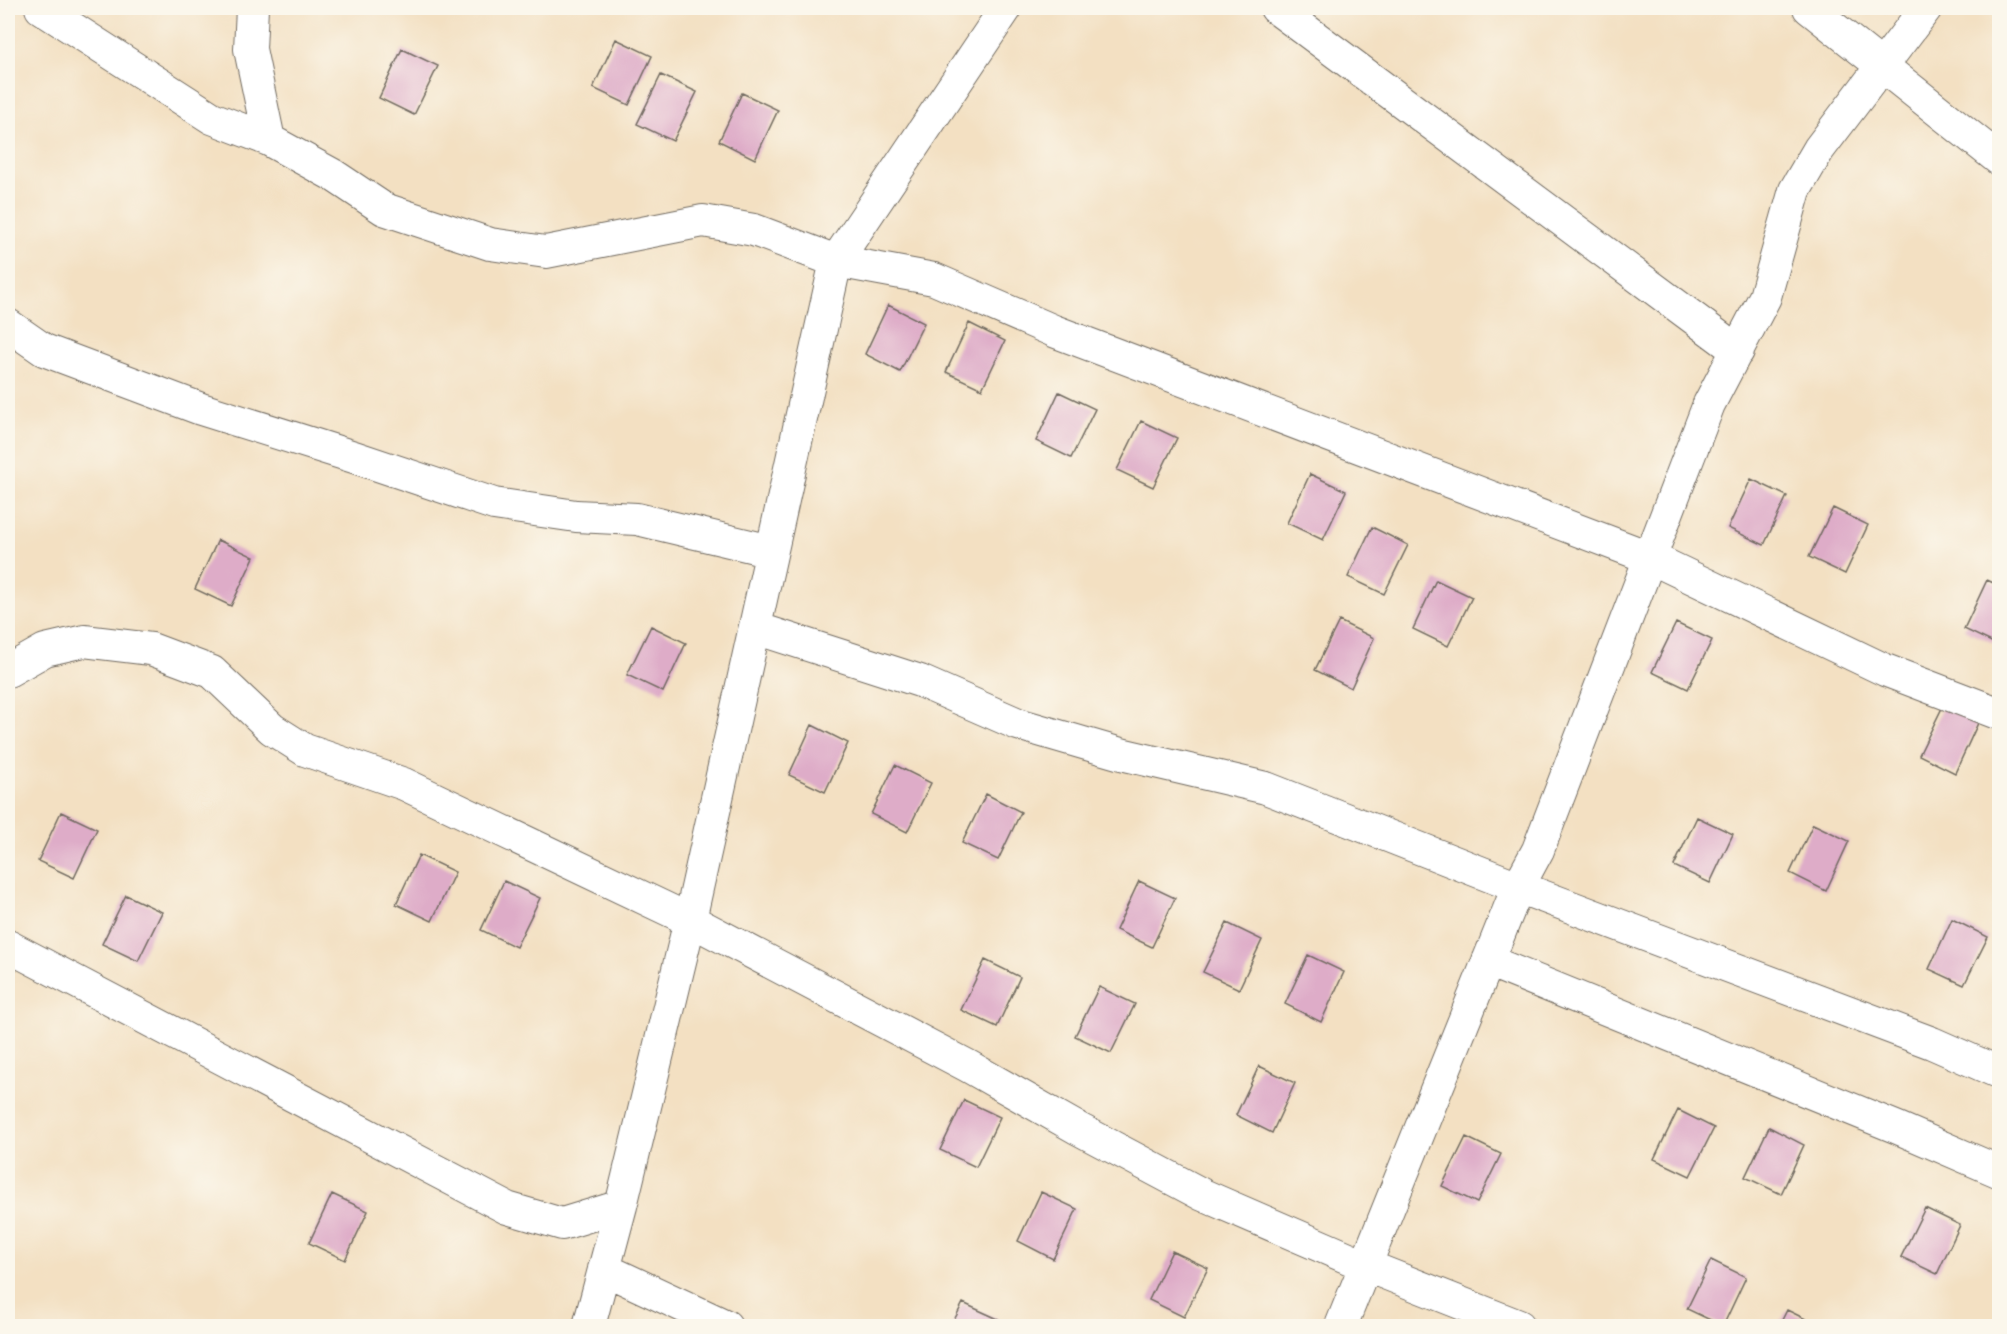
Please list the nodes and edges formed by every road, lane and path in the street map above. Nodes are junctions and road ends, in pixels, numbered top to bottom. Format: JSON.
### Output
{"nodes":[{"id":1,"x":41,"y":8,"type":"edge"},
{"id":2,"x":252,"y":8,"type":"edge"},
{"id":3,"x":1006,"y":8,"type":"edge"},
{"id":4,"x":1276,"y":8,"type":"edge"},
{"id":5,"x":1809,"y":8,"type":"edge"},
{"id":6,"x":1926,"y":8,"type":"edge"},
{"id":7,"x":1882,"y":67,"type":"junction"},
{"id":8,"x":269,"y":140,"type":"junction"},
{"id":9,"x":2000,"y":160,"type":"edge"},
{"id":10,"x":836,"y":261,"type":"junction"},
{"id":11,"x":8,"y":325,"type":"edge"},
{"id":12,"x":1738,"y":351,"type":"junction"},
{"id":13,"x":771,"y":551,"type":"junction"},
{"id":14,"x":1651,"y":558,"type":"junction"},
{"id":15,"x":755,"y":628,"type":"junction"},
{"id":16,"x":8,"y":671,"type":"edge"},
{"id":17,"x":2000,"y":714,"type":"edge"},
{"id":18,"x":1518,"y":887,"type":"junction"},
{"id":19,"x":690,"y":920,"type":"junction"},
{"id":20,"x":8,"y":946,"type":"edge"},
{"id":21,"x":1488,"y":961,"type":"junction"},
{"id":22,"x":2000,"y":1073,"type":"edge"},
{"id":23,"x":2000,"y":1172,"type":"edge"},
{"id":24,"x":621,"y":1206,"type":"junction"},
{"id":25,"x":1367,"y":1266,"type":"junction"},
{"id":26,"x":604,"y":1269,"type":"junction"},
{"id":27,"x":589,"y":1326,"type":"edge"},
{"id":28,"x":726,"y":1326,"type":"edge"},
{"id":29,"x":1341,"y":1326,"type":"edge"},
{"id":30,"x":1519,"y":1326,"type":"edge"}],
"edges":[{"from":1,"to":8,"type":"street"},
{"from":2,"to":8,"type":"street"},
{"from":3,"to":10,"type":"street"},
{"from":4,"to":12,"type":"street"},
{"from":5,"to":7,"type":"street"},
{"from":6,"to":7,"type":"street"},
{"from":7,"to":9,"type":"street"},
{"from":7,"to":12,"type":"street"},
{"from":8,"to":10,"type":"street"},
{"from":10,"to":13,"type":"street"},
{"from":10,"to":14,"type":"street"},
{"from":11,"to":13,"type":"street"},
{"from":12,"to":14,"type":"street"},
{"from":13,"to":15,"type":"street"},
{"from":14,"to":17,"type":"street"},
{"from":14,"to":18,"type":"street"},
{"from":15,"to":18,"type":"street"},
{"from":15,"to":19,"type":"street"},
{"from":16,"to":19,"type":"street"},
{"from":18,"to":21,"type":"street"},
{"from":18,"to":22,"type":"street"},
{"from":19,"to":24,"type":"street"},
{"from":19,"to":25,"type":"street"},
{"from":20,"to":24,"type":"street"},
{"from":21,"to":23,"type":"street"},
{"from":21,"to":25,"type":"street"},
{"from":24,"to":26,"type":"street"},
{"from":25,"to":29,"type":"street"},
{"from":25,"to":30,"type":"street"},
{"from":26,"to":27,"type":"street"},
{"from":26,"to":28,"type":"street"}]}
